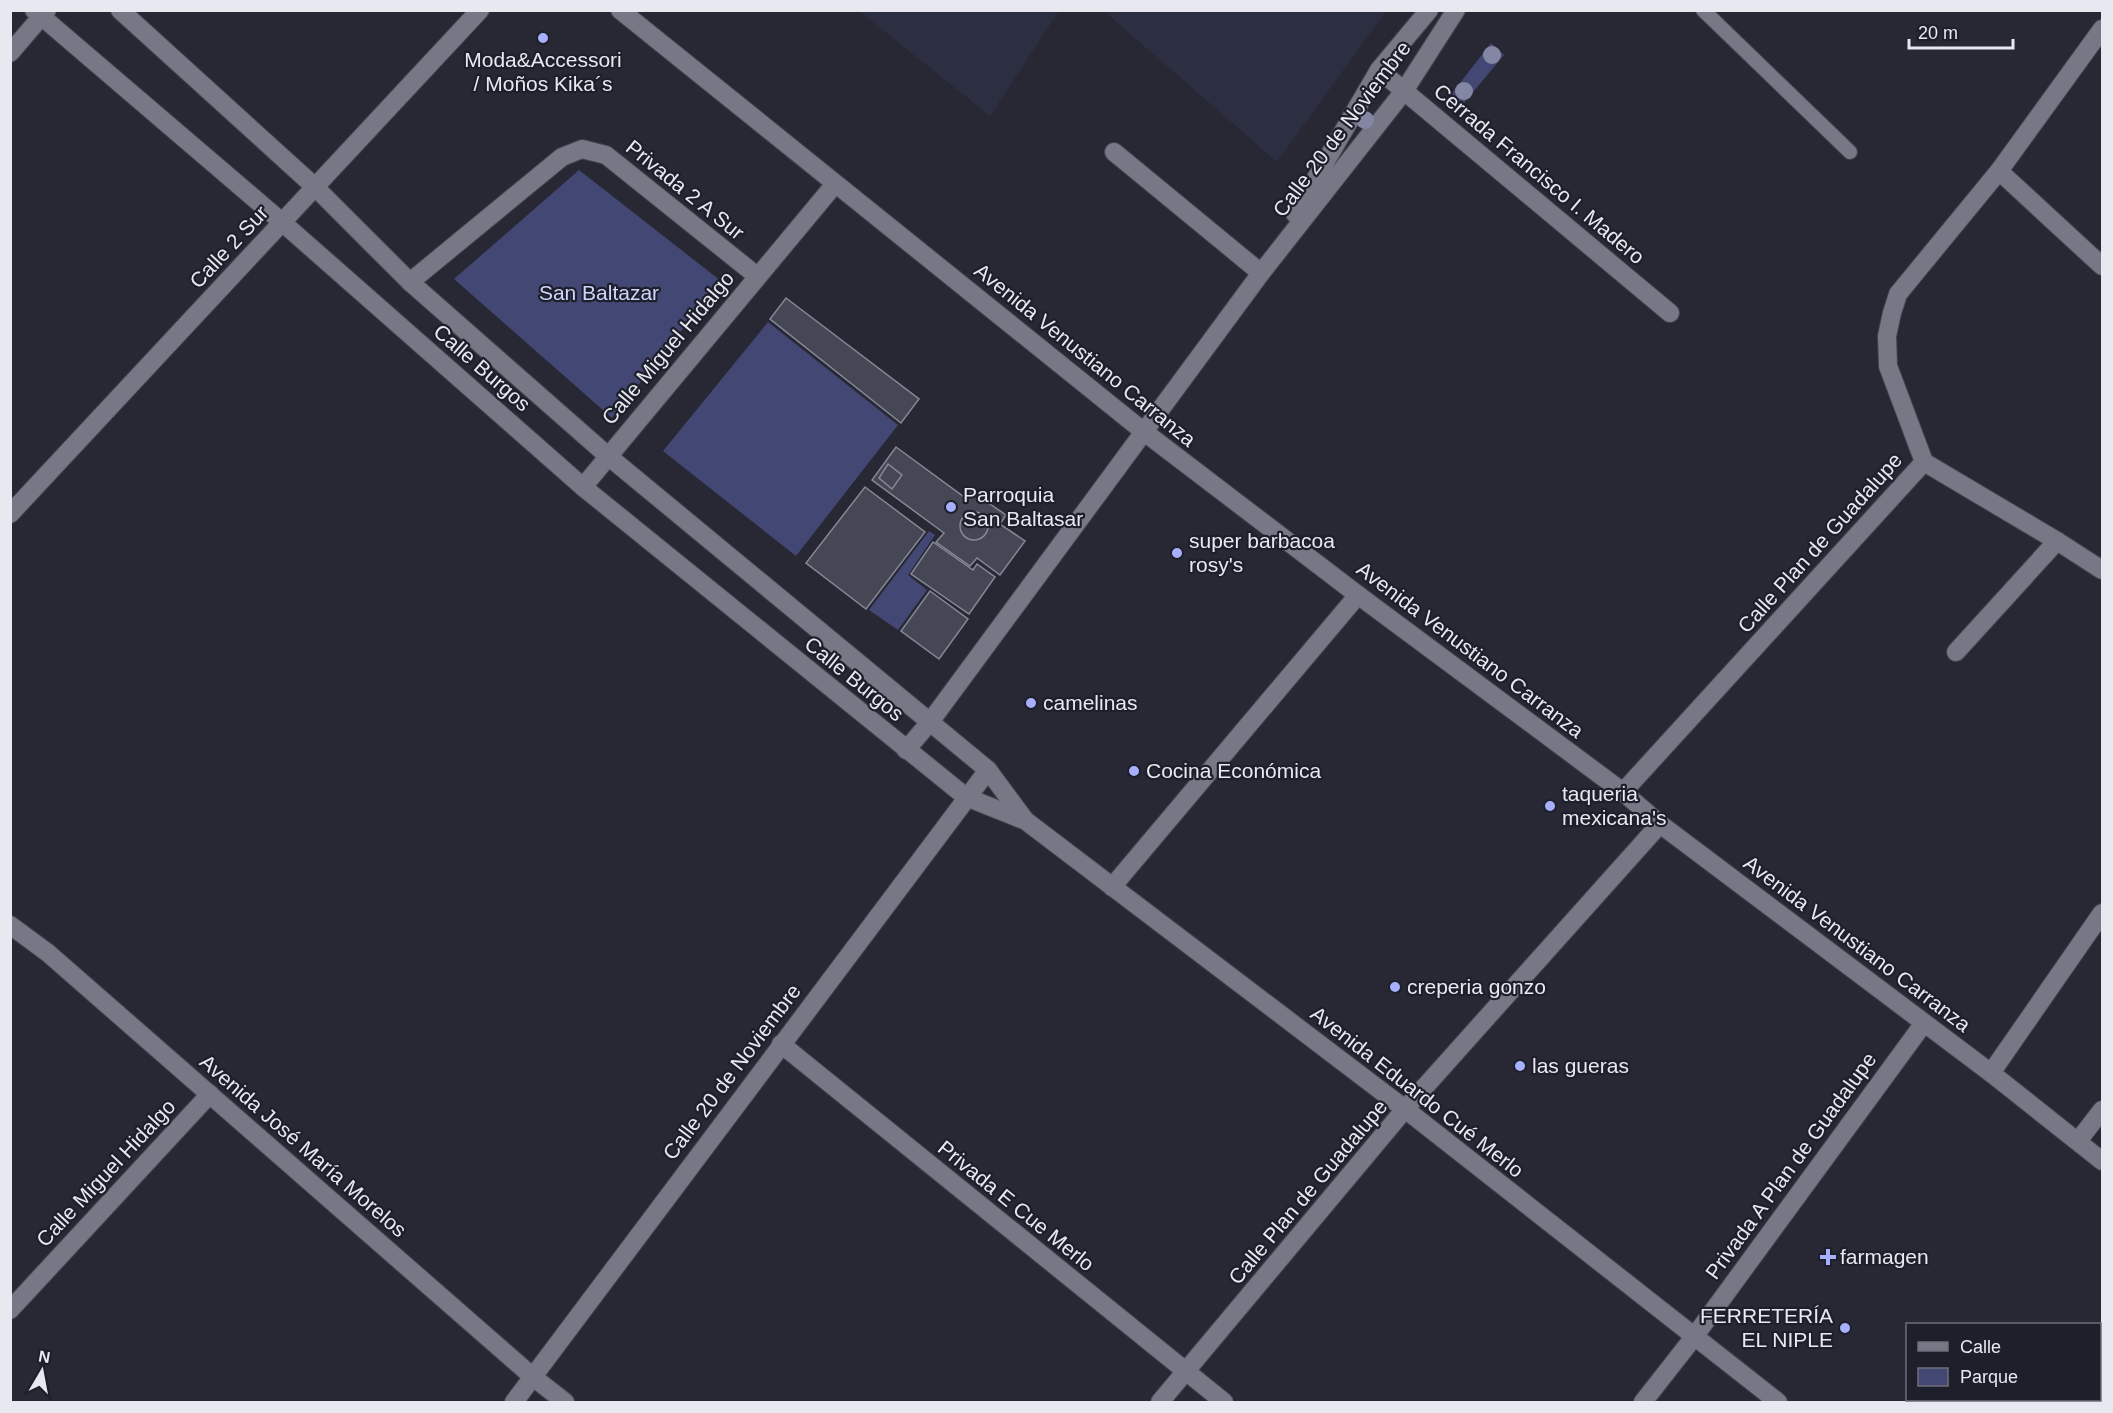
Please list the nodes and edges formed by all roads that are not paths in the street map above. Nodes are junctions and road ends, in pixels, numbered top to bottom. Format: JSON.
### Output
{"nodes":[{"id":1,"x":120,"y":10,"type":"edge"},
{"id":2,"x":480,"y":10,"type":"edge"},
{"id":3,"x":620,"y":10,"type":"edge"},
{"id":4,"x":1429,"y":10,"type":"edge"},
{"id":5,"x":1456,"y":10,"type":"edge"},
{"id":6,"x":1703,"y":10,"type":"edge"},
{"id":7,"x":41,"y":13,"type":"edge"},
{"id":8,"x":2103,"y":29,"type":"edge"},
{"id":9,"x":10,"y":53,"type":"edge"},
{"id":10,"x":1379,"y":70,"type":"junction"},
{"id":11,"x":1404,"y":91,"type":"junction"},
{"id":12,"x":1114,"y":152,"type":"dead end"},
{"id":13,"x":1850,"y":152,"type":"dead end"},
{"id":14,"x":1999,"y":171,"type":"junction"},
{"id":15,"x":835,"y":184,"type":"junction"},
{"id":16,"x":315,"y":187,"type":"junction"},
{"id":17,"x":283,"y":223,"type":"junction"},
{"id":18,"x":2103,"y":266,"type":"edge"},
{"id":19,"x":1261,"y":273,"type":"junction"},
{"id":20,"x":757,"y":276,"type":"junction"},
{"id":21,"x":410,"y":282,"type":"junction"},
{"id":22,"x":1670,"y":313,"type":"dead end"},
{"id":23,"x":1143,"y":431,"type":"junction"},
{"id":24,"x":608,"y":456,"type":"junction"},
{"id":25,"x":1924,"y":462,"type":"junction"},
{"id":26,"x":583,"y":487,"type":"junction"},
{"id":27,"x":10,"y":514,"type":"edge"},
{"id":28,"x":2057,"y":541,"type":"junction"},
{"id":29,"x":2103,"y":570,"type":"edge"},
{"id":30,"x":1358,"y":595,"type":"junction"},
{"id":31,"x":1956,"y":652,"type":"dead end"},
{"id":32,"x":930,"y":722,"type":"junction"},
{"id":33,"x":906,"y":750,"type":"junction"},
{"id":34,"x":988,"y":770,"type":"junction"},
{"id":35,"x":1623,"y":792,"type":"junction"},
{"id":36,"x":966,"y":797,"type":"junction"},
{"id":37,"x":1026,"y":821,"type":"junction"},
{"id":38,"x":1660,"y":824,"type":"junction"},
{"id":39,"x":1112,"y":887,"type":"junction"},
{"id":40,"x":2103,"y":913,"type":"edge"},
{"id":41,"x":10,"y":925,"type":"edge"},
{"id":42,"x":1924,"y":1023,"type":"junction"},
{"id":43,"x":781,"y":1044,"type":"junction"},
{"id":44,"x":1991,"y":1073,"type":"junction"},
{"id":45,"x":210,"y":1094,"type":"junction"},
{"id":46,"x":1405,"y":1109,"type":"junction"},
{"id":47,"x":2103,"y":1110,"type":"edge"},
{"id":48,"x":2078,"y":1141,"type":"junction"},
{"id":49,"x":2103,"y":1161,"type":"edge"},
{"id":50,"x":10,"y":1310,"type":"edge"},
{"id":51,"x":1694,"y":1337,"type":"junction"},
{"id":52,"x":1186,"y":1374,"type":"junction"},
{"id":53,"x":533,"y":1377,"type":"junction"},
{"id":54,"x":514,"y":1402,"type":"edge"},
{"id":55,"x":565,"y":1402,"type":"edge"},
{"id":56,"x":1161,"y":1402,"type":"edge"},
{"id":57,"x":1224,"y":1402,"type":"edge"},
{"id":58,"x":1643,"y":1402,"type":"edge"},
{"id":59,"x":1778,"y":1402,"type":"edge"}],
"edges":[{"from":1,"to":16,"type":"street","name":"Calle Burgos"},
{"from":2,"to":16,"type":"street","name":"Calle 2 Sur"},
{"from":3,"to":15,"type":"street","name":"Avenida Venustiano Carranza"},
{"from":4,"to":10,"type":"street","name":"Calle 20 de Noviembre"},
{"from":5,"to":11,"type":"street","name":"Calle 20 de Noviembre"},
{"from":6,"to":13,"type":"lane"},
{"from":7,"to":9,"type":"street"},
{"from":7,"to":17,"type":"street","name":"Calle Burgos"},
{"from":8,"to":14,"type":"street","name":"Calle Plan de Guadalupe"},
{"from":10,"to":11,"type":"street","name":"Cerrada Francisco I. Madero"},
{"from":10,"to":19,"type":"street","name":"Calle 20 de Noviembre"},
{"from":11,"to":19,"type":"street","name":"Calle 20 de Noviembre"},
{"from":11,"to":22,"type":"street","name":"Cerrada Francisco I. Madero"},
{"from":12,"to":19,"type":"street"},
{"from":14,"to":18,"type":"street"},
{"from":14,"to":25,"type":"street","name":"Calle Plan de Guadalupe"},
{"from":15,"to":20,"type":"street","name":"Calle Miguel Hidalgo"},
{"from":15,"to":23,"type":"street","name":"Avenida Venustiano Carranza"},
{"from":16,"to":17,"type":"street","name":"Calle 2 Sur"},
{"from":16,"to":21,"type":"street","name":"Calle Burgos"},
{"from":17,"to":26,"type":"street","name":"Calle Burgos"},
{"from":17,"to":27,"type":"street","name":"Calle 2 Sur"},
{"from":19,"to":23,"type":"street","name":"Calle 20 de Noviembre"},
{"from":20,"to":21,"type":"street","name":"Privada 2 A Sur"},
{"from":20,"to":24,"type":"street","name":"Calle Miguel Hidalgo"},
{"from":21,"to":24,"type":"street","name":"Calle Burgos"},
{"from":23,"to":30,"type":"street","name":"Avenida Venustiano Carranza"},
{"from":23,"to":32,"type":"street","name":"Calle 20 de Noviembre"},
{"from":24,"to":26,"type":"street","name":"Calle Miguel Hidalgo"},
{"from":24,"to":32,"type":"street","name":"Calle Burgos"},
{"from":25,"to":28,"type":"street"},
{"from":25,"to":35,"type":"street","name":"Calle Plan de Guadalupe"},
{"from":26,"to":33,"type":"street","name":"Calle Burgos"},
{"from":28,"to":29,"type":"street"},
{"from":28,"to":31,"type":"street"},
{"from":30,"to":35,"type":"street","name":"Avenida Venustiano Carranza"},
{"from":30,"to":39,"type":"street"},
{"from":32,"to":33,"type":"street","name":"Calle 20 de Noviembre"},
{"from":32,"to":34,"type":"street","name":"Avenida Eduardo Cué Merlo"},
{"from":33,"to":36,"type":"street","name":"Avenida Eduardo Cué Merlo"},
{"from":34,"to":36,"type":"street","name":"Calle 20 de Noviembre"},
{"from":34,"to":37,"type":"street","name":"Avenida Eduardo Cué Merlo"},
{"from":35,"to":38,"type":"street","name":"Avenida Venustiano Carranza"},
{"from":36,"to":37,"type":"street","name":"Avenida Eduardo Cué Merlo"},
{"from":36,"to":43,"type":"street","name":"Calle 20 de Noviembre"},
{"from":37,"to":39,"type":"street","name":"Avenida Eduardo Cué Merlo"},
{"from":38,"to":42,"type":"street","name":"Avenida Venustiano Carranza"},
{"from":38,"to":46,"type":"street","name":"Calle Plan de Guadalupe"},
{"from":39,"to":46,"type":"street","name":"Avenida Eduardo Cué Merlo"},
{"from":40,"to":44,"type":"street"},
{"from":41,"to":45,"type":"street","name":"Avenida José María Morelos"},
{"from":42,"to":44,"type":"street","name":"Avenida Venustiano Carranza"},
{"from":42,"to":51,"type":"street","name":"Privada A Plan de Guadalupe"},
{"from":43,"to":52,"type":"street","name":"Privada E Cue Merlo"},
{"from":43,"to":53,"type":"street","name":"Calle 20 de Noviembre"},
{"from":44,"to":48,"type":"street","name":"Avenida Venustiano Carranza"},
{"from":45,"to":50,"type":"street","name":"Calle Miguel Hidalgo"},
{"from":45,"to":53,"type":"street","name":"Avenida José María Morelos"},
{"from":46,"to":51,"type":"street","name":"Avenida Eduardo Cué Merlo"},
{"from":46,"to":52,"type":"street","name":"Calle Plan de Guadalupe"},
{"from":47,"to":48,"type":"street"},
{"from":48,"to":49,"type":"street","name":"Avenida Venustiano Carranza"},
{"from":51,"to":58,"type":"street","name":"Privada A Plan de Guadalupe"},
{"from":51,"to":59,"type":"street","name":"Avenida Eduardo Cué Merlo"},
{"from":52,"to":56,"type":"street","name":"Calle Plan de Guadalupe"},
{"from":52,"to":57,"type":"street","name":"Privada E Cue Merlo"},
{"from":53,"to":54,"type":"street","name":"Calle 20 de Noviembre"},
{"from":53,"to":55,"type":"street","name":"Avenida José María Morelos"}]}
